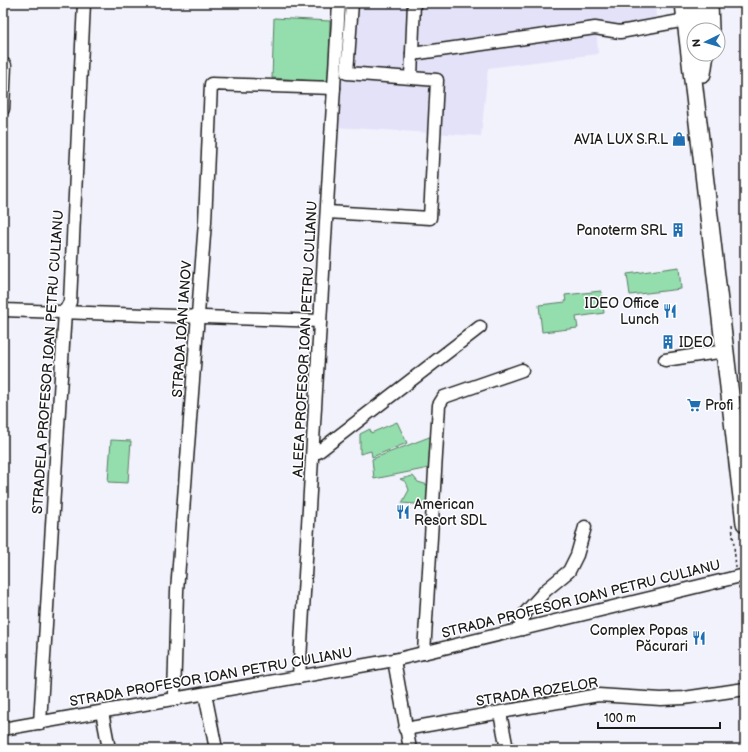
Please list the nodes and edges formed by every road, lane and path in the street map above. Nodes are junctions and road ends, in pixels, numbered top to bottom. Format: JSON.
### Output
{"nodes":[{"id":1,"x":84,"y":3,"type":"edge"},
{"id":2,"x":339,"y":3,"type":"edge"},
{"id":3,"x":352,"y":3,"type":"edge"},
{"id":4,"x":414,"y":3,"type":"edge"},
{"id":5,"x":684,"y":3,"type":"edge"},
{"id":6,"x":697,"y":3,"type":"edge"},
{"id":7,"x":710,"y":3,"type":"edge"},
{"id":8,"x":692,"y":22,"type":"edge"},
{"id":9,"x":694,"y":22,"type":"edge"},
{"id":10,"x":710,"y":22,"type":"edge"},
{"id":11,"x":686,"y":26,"type":"edge"},
{"id":12,"x":412,"y":54,"type":"junction"},
{"id":13,"x":697,"y":62,"type":"edge"},
{"id":14,"x":702,"y":62,"type":"edge"},
{"id":15,"x":705,"y":62,"type":"edge"},
{"id":16,"x":5,"y":65,"type":"dead end"},
{"id":17,"x":703,"y":74,"type":"junction"},
{"id":18,"x":410,"y":77,"type":"junction"},
{"id":19,"x":334,"y":88,"type":"junction"},
{"id":20,"x":3,"y":109,"type":"edge"},
{"id":21,"x":327,"y":212,"type":"junction"},
{"id":22,"x":3,"y":310,"type":"edge"},
{"id":23,"x":65,"y":311,"type":"junction"},
{"id":24,"x":198,"y":316,"type":"junction"},
{"id":25,"x":320,"y":321,"type":"junction"},
{"id":26,"x":480,"y":327,"type":"dead end"},
{"id":27,"x":725,"y":351,"type":"junction"},
{"id":28,"x":665,"y":360,"type":"dead end"},
{"id":29,"x":522,"y":370,"type":"dead end"},
{"id":30,"x":745,"y":440,"type":"edge"},
{"id":31,"x":313,"y":451,"type":"junction"},
{"id":32,"x":745,"y":523,"type":"edge"},
{"id":33,"x":585,"y":527,"type":"dead end"},
{"id":34,"x":745,"y":575,"type":"edge"},
{"id":35,"x":522,"y":629,"type":"junction"},
{"id":36,"x":424,"y":653,"type":"junction"},
{"id":37,"x":394,"y":660,"type":"junction"},
{"id":38,"x":299,"y":676,"type":"junction"},
{"id":39,"x":745,"y":689,"type":"edge"},
{"id":40,"x":205,"y":694,"type":"junction"},
{"id":41,"x":174,"y":698,"type":"junction"},
{"id":42,"x":102,"y":712,"type":"junction"},
{"id":43,"x":500,"y":713,"type":"junction"},
{"id":44,"x":40,"y":723,"type":"junction"},
{"id":45,"x":3,"y":729,"type":"edge"},
{"id":46,"x":405,"y":729,"type":"junction"},
{"id":47,"x":109,"y":749,"type":"edge"},
{"id":48,"x":216,"y":749,"type":"edge"},
{"id":49,"x":410,"y":749,"type":"edge"},
{"id":50,"x":507,"y":749,"type":"edge"}],
"edges":[{"from":1,"to":23,"type":"street","name":"STRADELA PROFESOR IOAN PETRU CULIANU"},
{"from":2,"to":19,"type":"street","name":"ALEEA PROFESOR IOAN PETRU CULIANU"},
{"from":3,"to":18,"type":"street"},
{"from":4,"to":12,"type":"street"},
{"from":5,"to":8,"type":"highway"},
{"from":6,"to":9,"type":"main road"},
{"from":7,"to":10,"type":"main road"},
{"from":11,"to":12,"type":"street"},
{"from":12,"to":18,"type":"street"},
{"from":13,"to":27,"type":"highway"},
{"from":14,"to":17,"type":"main road"},
{"from":15,"to":17,"type":"main road"},
{"from":16,"to":20,"type":"street"},
{"from":17,"to":30,"type":"highway"},
{"from":18,"to":21,"type":"street"},
{"from":19,"to":21,"type":"street","name":"ALEEA PROFESOR IOAN PETRU CULIANU"},
{"from":19,"to":24,"type":"street","name":"STRADA IOAN IANOV"},
{"from":21,"to":25,"type":"street","name":"ALEEA PROFESOR IOAN PETRU CULIANU"},
{"from":22,"to":23,"type":"street"},
{"from":23,"to":24,"type":"street"},
{"from":23,"to":44,"type":"street","name":"STRADELA PROFESOR IOAN PETRU CULIANU"},
{"from":24,"to":25,"type":"street"},
{"from":24,"to":41,"type":"street","name":"STRADA IOAN IANOV"},
{"from":25,"to":31,"type":"street","name":"ALEEA PROFESOR IOAN PETRU CULIANU"},
{"from":26,"to":31,"type":"street"},
{"from":27,"to":28,"type":"street"},
{"from":27,"to":32,"type":"highway"},
{"from":29,"to":36,"type":"street","name":"STRADA PROFESOR IOAN PETRU CULIANU"},
{"from":31,"to":38,"type":"street","name":"ALEEA PROFESOR IOAN PETRU CULIANU"},
{"from":33,"to":35,"type":"street"},
{"from":34,"to":35,"type":"street","name":"STRADA PROFESOR IOAN PETRU CULIANU"},
{"from":35,"to":36,"type":"street","name":"STRADA PROFESOR IOAN PETRU CULIANU"},
{"from":36,"to":37,"type":"street","name":"STRADA PROFESOR IOAN PETRU CULIANU"},
{"from":37,"to":38,"type":"street","name":"STRADA PROFESOR IOAN PETRU CULIANU"},
{"from":37,"to":46,"type":"street"},
{"from":38,"to":40,"type":"street","name":"STRADA PROFESOR IOAN PETRU CULIANU"},
{"from":39,"to":43,"type":"street","name":"STRADA ROZELOR"},
{"from":40,"to":41,"type":"street","name":"STRADA PROFESOR IOAN PETRU CULIANU"},
{"from":40,"to":48,"type":"street"},
{"from":41,"to":42,"type":"street","name":"STRADA PROFESOR IOAN PETRU CULIANU"},
{"from":42,"to":44,"type":"street","name":"STRADA PROFESOR IOAN PETRU CULIANU"},
{"from":42,"to":47,"type":"street"},
{"from":43,"to":46,"type":"street","name":"STRADA ROZELOR"},
{"from":43,"to":50,"type":"street"},
{"from":44,"to":45,"type":"street","name":"STRADA PROFESOR IOAN PETRU CULIANU"},
{"from":46,"to":49,"type":"street"}]}
